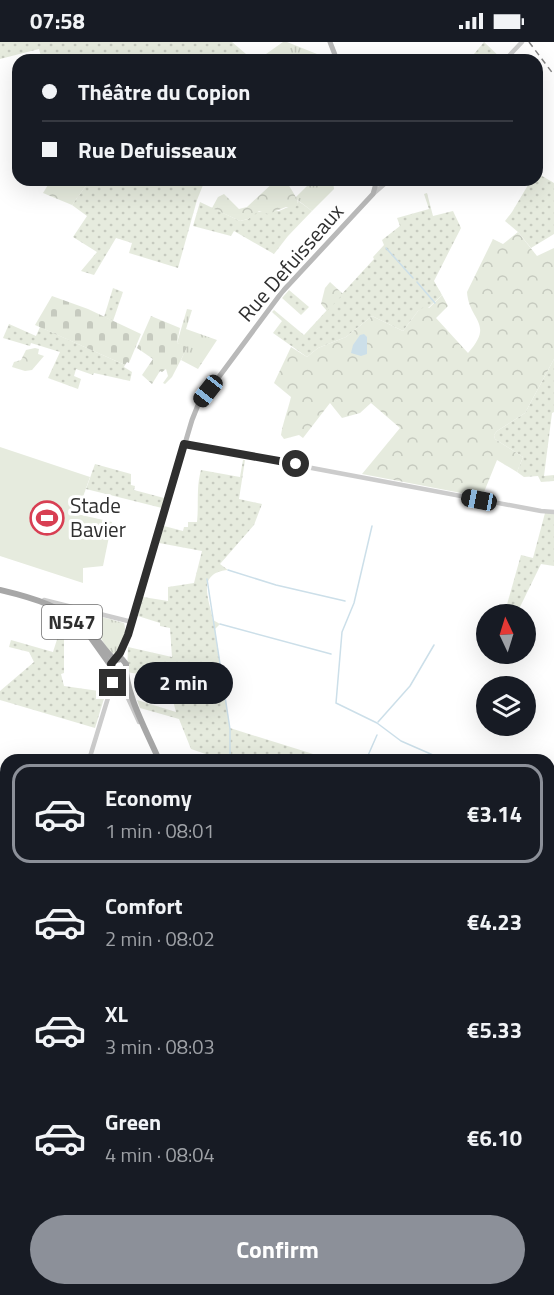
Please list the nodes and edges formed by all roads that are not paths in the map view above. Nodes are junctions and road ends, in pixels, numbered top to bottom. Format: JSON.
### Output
{"nodes":[{"id":1,"x":522,"y":42,"type":"edge"},
{"id":2,"x":511,"y":54,"type":"edge"},
{"id":3,"x":375,"y":186,"type":"edge"},
{"id":4,"x":382,"y":186,"type":"edge"},
{"id":5,"x":373,"y":194,"type":"junction"},
{"id":6,"x":184,"y":444,"type":"junction"},
{"id":7,"x":554,"y":512,"type":"edge"},
{"id":8,"x":0,"y":590,"type":"edge"},
{"id":9,"x":19,"y":595,"type":"junction"},
{"id":10,"x":38,"y":599,"type":"junction"},
{"id":11,"x":132,"y":621,"type":"junction"},
{"id":12,"x":124,"y":644,"type":"junction"},
{"id":13,"x":116,"y":659,"type":"junction"},
{"id":14,"x":125,"y":662,"type":"junction"},
{"id":15,"x":117,"y":671,"type":"junction"},
{"id":16,"x":112,"y":685,"type":"junction"},
{"id":17,"x":147,"y":732,"type":"junction"},
{"id":18,"x":91,"y":754,"type":"edge"},
{"id":19,"x":156,"y":754,"type":"edge"}],
"edges":[{"from":1,"to":2,"type":"street"},
{"from":3,"to":5,"type":"main road","name":"Rue Defuisseaux"},
{"from":4,"to":5,"type":"street"},
{"from":5,"to":6,"type":"main road","name":"Rue Defuisseaux"},
{"from":6,"to":7,"type":"street"},
{"from":6,"to":11,"type":"main road","name":"Rue Defuisseaux"},
{"from":8,"to":9,"type":"main road","number":"N547"},
{"from":9,"to":10,"type":"main road","number":"N547"},
{"from":9,"to":15,"type":"main road","number":"N547"},
{"from":10,"to":11,"type":"street"},
{"from":10,"to":13,"type":"main road","number":"N547"},
{"from":11,"to":12,"type":"main road","name":"Rue Defuisseaux"},
{"from":12,"to":13,"type":"main road","name":"Rue Defuisseaux"},
{"from":12,"to":14,"type":"main road","name":"Rue Defuisseaux"},
{"from":13,"to":14,"type":"main road"},
{"from":13,"to":15,"type":"main road"},
{"from":14,"to":15,"type":"main road"},
{"from":15,"to":16,"type":"street"},
{"from":15,"to":17,"type":"main road","number":"N547"},
{"from":16,"to":17,"type":"street"},
{"from":16,"to":18,"type":"street"},
{"from":17,"to":19,"type":"main road","number":"N547"}]}
